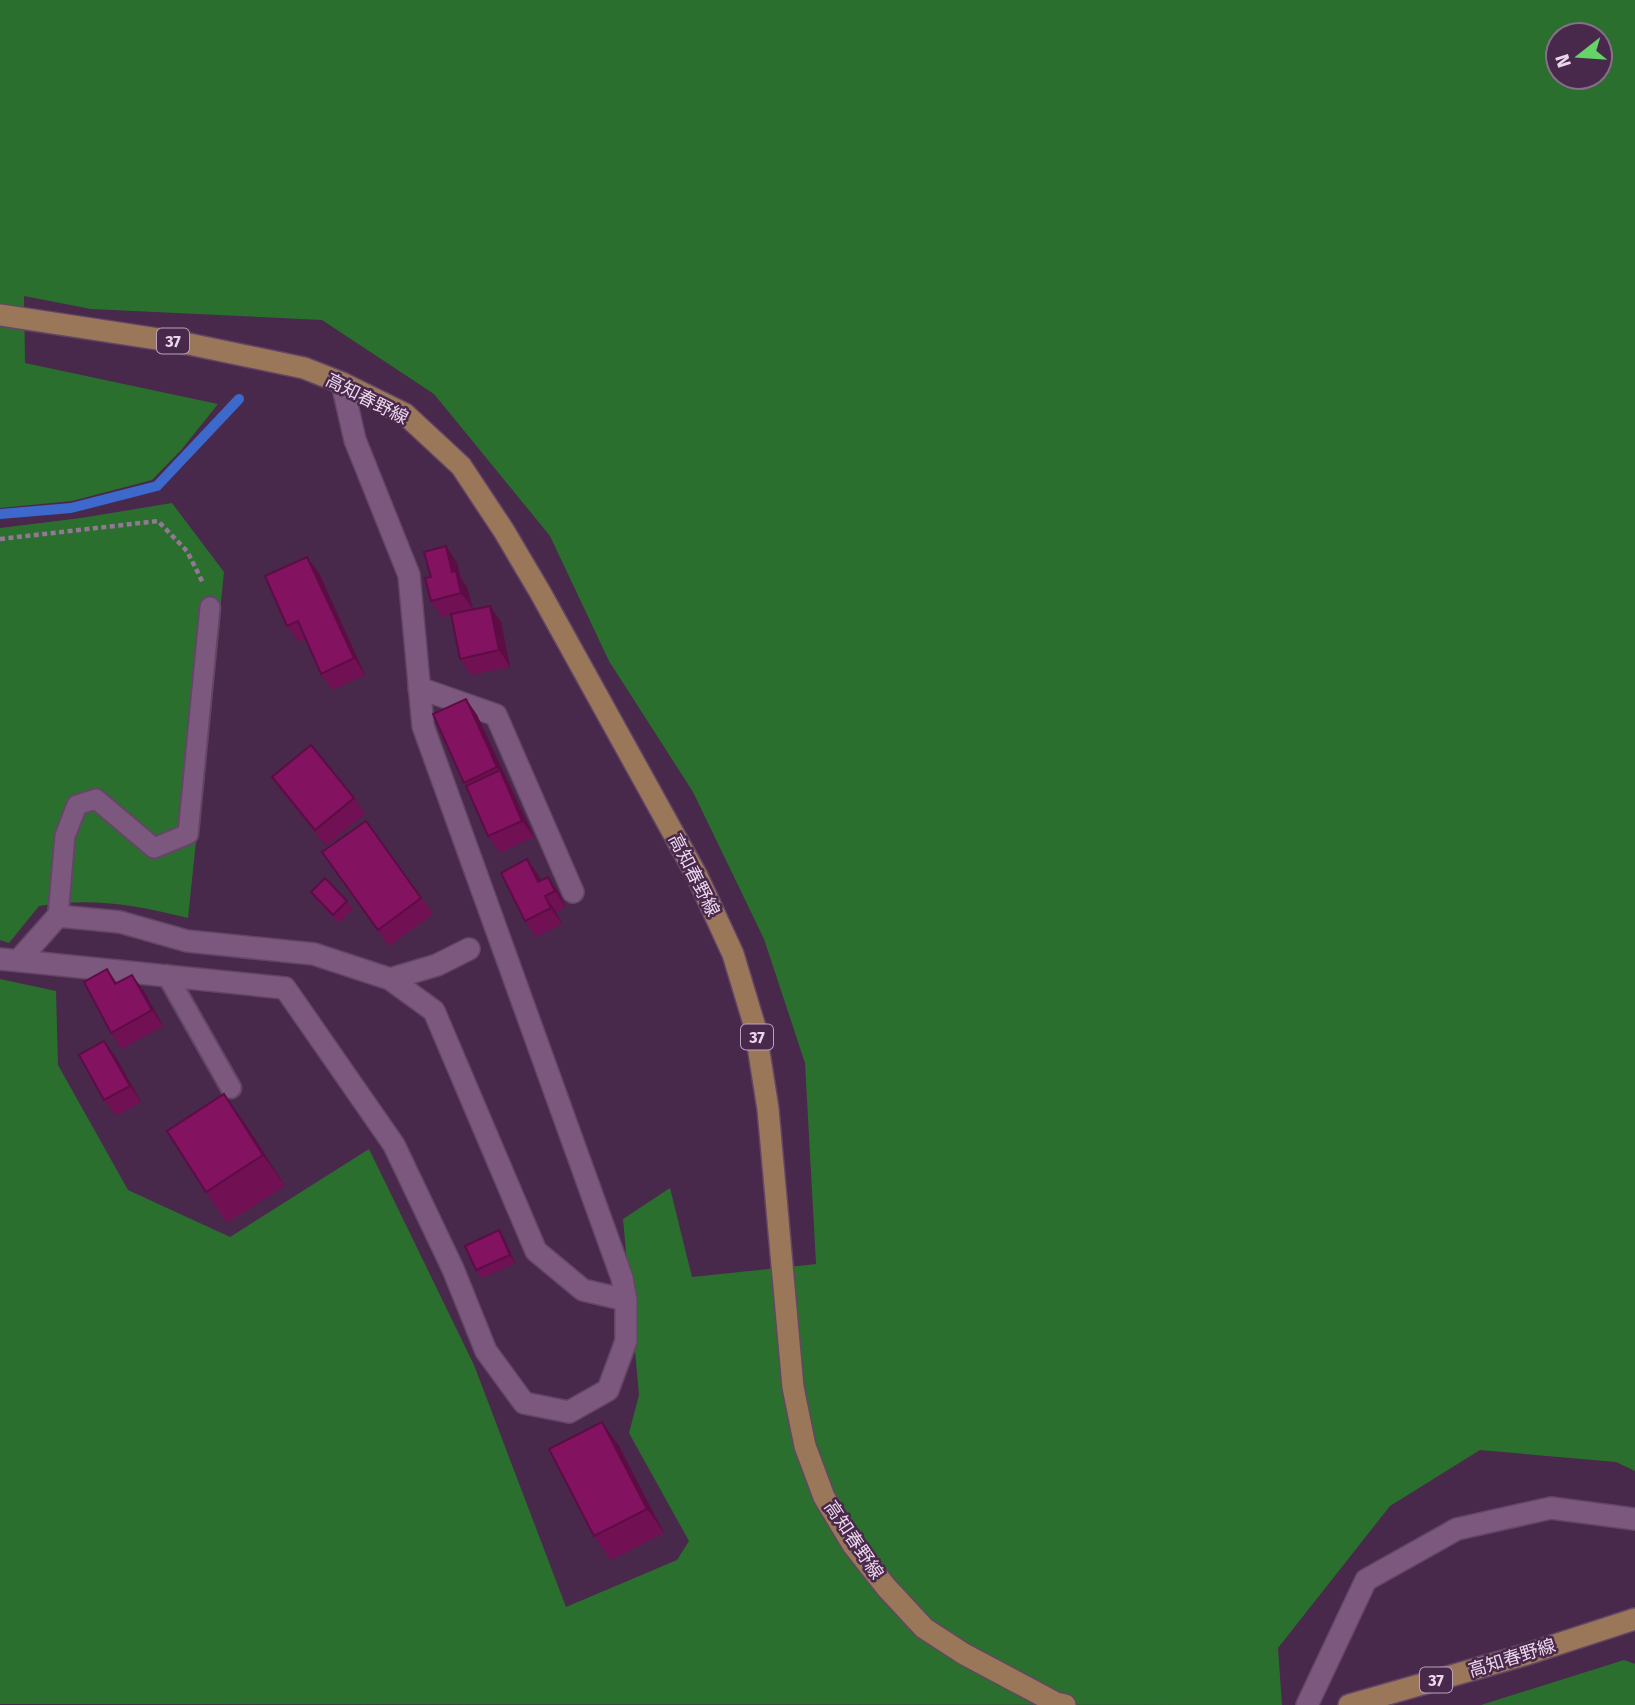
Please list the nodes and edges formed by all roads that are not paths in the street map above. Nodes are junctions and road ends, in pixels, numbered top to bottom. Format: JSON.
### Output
{"nodes":[{"id":1,"x":0,"y":315,"type":"edge"},
{"id":2,"x":342,"y":383,"type":"junction"},
{"id":3,"x":210,"y":607,"type":"road end"},
{"id":4,"x":419,"y":688,"type":"junction"},
{"id":5,"x":573,"y":892,"type":"dead end"},
{"id":6,"x":58,"y":916,"type":"junction"},
{"id":7,"x":469,"y":949,"type":"dead end"},
{"id":8,"x":9,"y":960,"type":"edge"},
{"id":9,"x":167,"y":975,"type":"junction"},
{"id":10,"x":390,"y":979,"type":"junction"},
{"id":11,"x":231,"y":1088,"type":"dead end"},
{"id":12,"x":626,"y":1300,"type":"junction"},
{"id":13,"x":1635,"y":1518,"type":"edge"},
{"id":14,"x":1635,"y":1619,"type":"edge"},
{"id":15,"x":1065,"y":1705,"type":"edge"},
{"id":16,"x":1307,"y":1705,"type":"edge"},
{"id":17,"x":1349,"y":1705,"type":"edge"}],
"edges":[{"from":1,"to":2,"type":"main road","name":"高知春野線","number":"37"},
{"from":2,"to":4,"type":"street"},
{"from":2,"to":15,"type":"main road","name":"高知春野線","number":"37"},
{"from":3,"to":6,"type":"lane"},
{"from":4,"to":5,"type":"street"},
{"from":4,"to":12,"type":"street"},
{"from":6,"to":8,"type":"street"},
{"from":6,"to":10,"type":"street"},
{"from":7,"to":10,"type":"street"},
{"from":8,"to":9,"type":"street"},
{"from":9,"to":11,"type":"lane"},
{"from":9,"to":12,"type":"street"},
{"from":10,"to":12,"type":"street"},
{"from":13,"to":16,"type":"street"},
{"from":14,"to":17,"type":"main road","name":"高知春野線","number":"37"}]}
